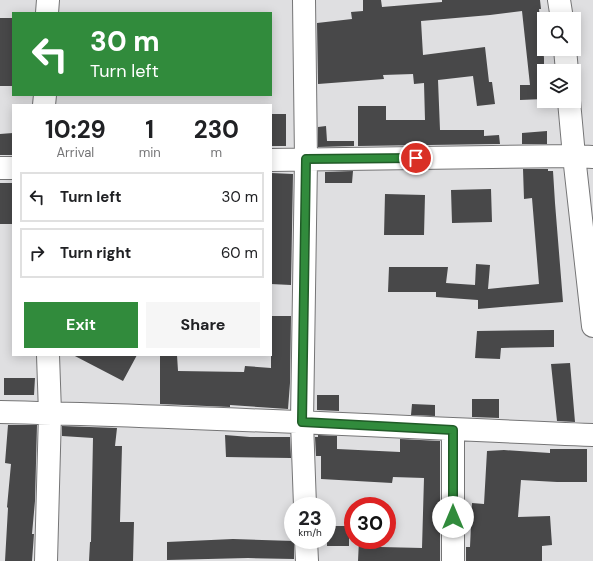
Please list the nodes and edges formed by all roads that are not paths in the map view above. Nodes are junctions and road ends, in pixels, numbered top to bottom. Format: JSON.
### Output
{"nodes":[{"id":1,"x":48,"y":0,"type":"edge"},
{"id":2,"x":304,"y":0,"type":"edge"},
{"id":3,"x":559,"y":0,"type":"edge"},
{"id":4,"x":48,"y":12,"type":"edge"},
{"id":5,"x":561,"y":12,"type":"edge"},
{"id":6,"x":571,"y":108,"type":"edge"},
{"id":7,"x":584,"y":156,"type":"edge"},
{"id":8,"x":306,"y":159,"type":"junction"},
{"id":9,"x":272,"y":160,"type":"edge"},
{"id":10,"x":0,"y":168,"type":"edge"},
{"id":11,"x":12,"y":168,"type":"edge"},
{"id":12,"x":593,"y":326,"type":"edge"},
{"id":13,"x":48,"y":356,"type":"edge"},
{"id":14,"x":0,"y":412,"type":"edge"},
{"id":15,"x":50,"y":413,"type":"junction"},
{"id":16,"x":302,"y":422,"type":"junction"},
{"id":17,"x":453,"y":430,"type":"junction"},
{"id":18,"x":593,"y":435,"type":"edge"},
{"id":19,"x":305,"y":497,"type":"edge"},
{"id":20,"x":306,"y":549,"type":"edge"},
{"id":21,"x":46,"y":561,"type":"edge"},
{"id":22,"x":307,"y":561,"type":"edge"},
{"id":23,"x":453,"y":561,"type":"edge"}],
"edges":[{"from":1,"to":4,"type":"street"},
{"from":2,"to":8,"type":"street"},
{"from":3,"to":5,"type":"street"},
{"from":6,"to":7,"type":"street"},
{"from":7,"to":8,"type":"street"},
{"from":7,"to":12,"type":"street"},
{"from":8,"to":9,"type":"street"},
{"from":8,"to":16,"type":"street"},
{"from":10,"to":11,"type":"street"},
{"from":13,"to":15,"type":"street"},
{"from":14,"to":15,"type":"street"},
{"from":15,"to":16,"type":"street"},
{"from":15,"to":21,"type":"street"},
{"from":16,"to":17,"type":"street"},
{"from":16,"to":19,"type":"street"},
{"from":17,"to":18,"type":"street"},
{"from":17,"to":23,"type":"street"},
{"from":20,"to":22,"type":"street"}]}
